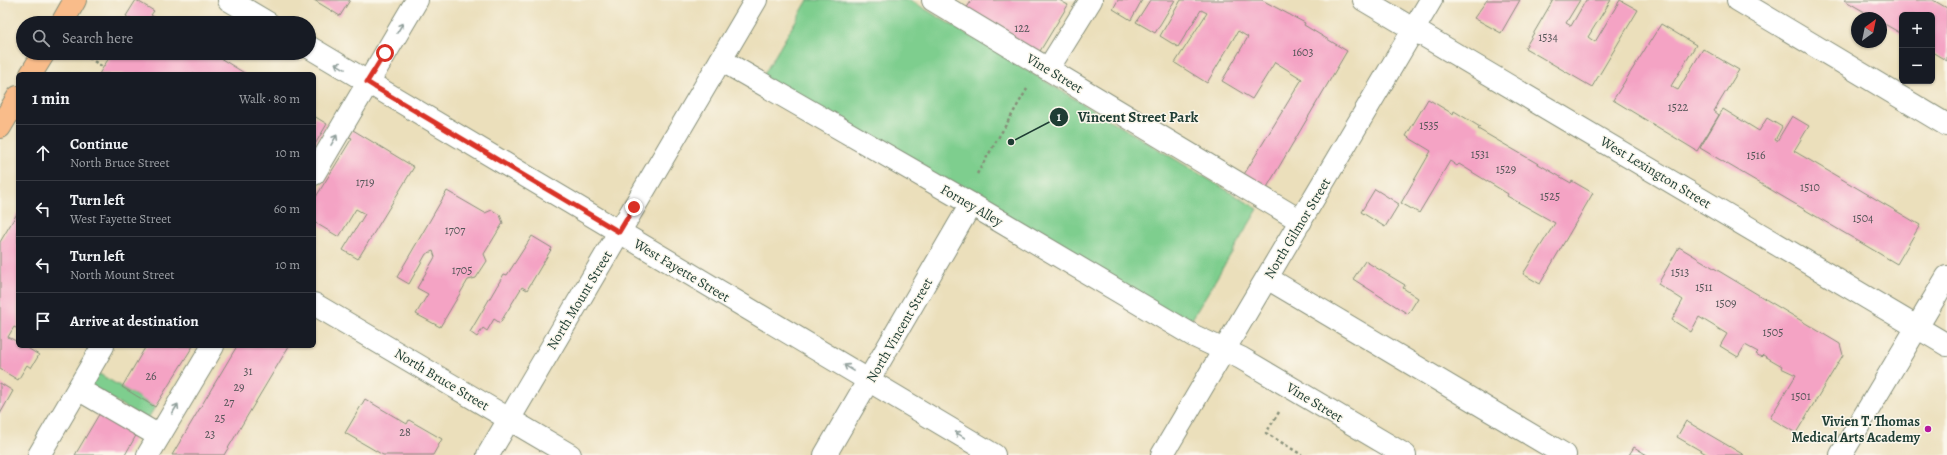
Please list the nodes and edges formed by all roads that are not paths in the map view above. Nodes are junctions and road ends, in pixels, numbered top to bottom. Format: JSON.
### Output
{"nodes":[{"id":1,"x":75,"y":0,"type":"edge"},
{"id":2,"x":229,"y":0,"type":"edge"},
{"id":3,"x":417,"y":0,"type":"edge"},
{"id":4,"x":756,"y":0,"type":"edge"},
{"id":5,"x":933,"y":0,"type":"edge"},
{"id":6,"x":1091,"y":0,"type":"edge"},
{"id":7,"x":1364,"y":0,"type":"edge"},
{"id":8,"x":1431,"y":0,"type":"edge"},
{"id":9,"x":1738,"y":0,"type":"edge"},
{"id":10,"x":66,"y":16,"type":"edge"},
{"id":11,"x":256,"y":16,"type":"edge"},
{"id":12,"x":1414,"y":30,"type":"junction"},
{"id":13,"x":316,"y":51,"type":"edge"},
{"id":14,"x":40,"y":60,"type":"edge"},
{"id":15,"x":721,"y":60,"type":"junction"},
{"id":16,"x":1045,"y":67,"type":"junction"},
{"id":17,"x":32,"y":72,"type":"edge"},
{"id":18,"x":367,"y":82,"type":"junction"},
{"id":19,"x":16,"y":100,"type":"edge"},
{"id":20,"x":1947,"y":125,"type":"edge"},
{"id":21,"x":0,"y":128,"type":"edge"},
{"id":22,"x":316,"y":171,"type":"edge"},
{"id":23,"x":967,"y":202,"type":"junction"},
{"id":24,"x":1301,"y":221,"type":"junction"},
{"id":25,"x":619,"y":232,"type":"junction"},
{"id":26,"x":1947,"y":277,"type":"edge"},
{"id":27,"x":1267,"y":278,"type":"junction"},
{"id":28,"x":316,"y":305,"type":"edge"},
{"id":29,"x":1918,"y":328,"type":"junction"},
{"id":30,"x":1947,"y":345,"type":"edge"},
{"id":31,"x":102,"y":348,"type":"edge"},
{"id":32,"x":212,"y":348,"type":"edge"},
{"id":33,"x":1224,"y":351,"type":"junction"},
{"id":34,"x":869,"y":381,"type":"junction"},
{"id":35,"x":78,"y":389,"type":"junction"},
{"id":36,"x":509,"y":419,"type":"junction"},
{"id":37,"x":159,"y":436,"type":"junction"},
{"id":38,"x":38,"y":455,"type":"edge"},
{"id":39,"x":148,"y":455,"type":"edge"},
{"id":40,"x":488,"y":455,"type":"edge"},
{"id":41,"x":570,"y":455,"type":"edge"},
{"id":42,"x":826,"y":455,"type":"edge"},
{"id":43,"x":994,"y":455,"type":"edge"},
{"id":44,"x":1162,"y":455,"type":"edge"},
{"id":45,"x":1405,"y":455,"type":"edge"},
{"id":46,"x":1565,"y":455,"type":"edge"},
{"id":47,"x":1841,"y":455,"type":"edge"}],
"edges":[{"from":1,"to":10,"type":"main road"},
{"from":2,"to":11,"type":"street"},
{"from":18,"to":3,"type":"street","one_way":true},
{"from":4,"to":15,"type":"street","name":"North Mount Street"},
{"from":5,"to":16,"type":"street","name":"Vine Street"},
{"from":6,"to":16,"type":"street"},
{"from":7,"to":12,"type":"street","name":"West Lexington Street"},
{"from":8,"to":12,"type":"street","name":"North Gilmor Street"},
{"from":9,"to":20,"type":"street"},
{"from":12,"to":24,"type":"street","name":"North Gilmor Street"},
{"from":12,"to":29,"type":"street","name":"West Lexington Street"},
{"from":18,"to":13,"type":"street","name":"West Fayette Street","one_way":true},
{"from":14,"to":17,"type":"main road"},
{"from":15,"to":23,"type":"street","name":"Forney Alley"},
{"from":15,"to":25,"type":"street","name":"North Mount Street"},
{"from":16,"to":24,"type":"street","name":"Vine Street"},
{"from":22,"to":18,"type":"street","one_way":true},
{"from":18,"to":25,"type":"street","name":"West Fayette Street"},
{"from":19,"to":21,"type":"main road"},
{"from":23,"to":33,"type":"street","name":"Forney Alley"},
{"from":23,"to":34,"type":"street","name":"North Vincent Street"},
{"from":24,"to":27,"type":"street","name":"North Gilmor Street"},
{"from":34,"to":25,"type":"street","name":"West Fayette Street","one_way":true},
{"from":25,"to":36,"type":"street","name":"North Mount Street"},
{"from":26,"to":29,"type":"street"},
{"from":27,"to":33,"type":"street","name":"North Gilmor Street"},
{"from":27,"to":46,"type":"street"},
{"from":28,"to":36,"type":"street","name":"North Bruce Street"},
{"from":29,"to":30,"type":"street","name":"West Lexington Street"},
{"from":29,"to":47,"type":"street"},
{"from":31,"to":35,"type":"street"},
{"from":37,"to":32,"type":"street","one_way":true},
{"from":33,"to":44,"type":"street","name":"North Gilmor Street"},
{"from":33,"to":45,"type":"street","name":"Vine Street"},
{"from":34,"to":42,"type":"street","name":"North Vincent Street"},
{"from":43,"to":34,"type":"street","name":"West Fayette Street","one_way":true},
{"from":35,"to":37,"type":"street"},
{"from":35,"to":38,"type":"street"},
{"from":36,"to":40,"type":"street","name":"North Mount Street"},
{"from":36,"to":41,"type":"street","name":"North Bruce Street"},
{"from":37,"to":39,"type":"street"}]}
